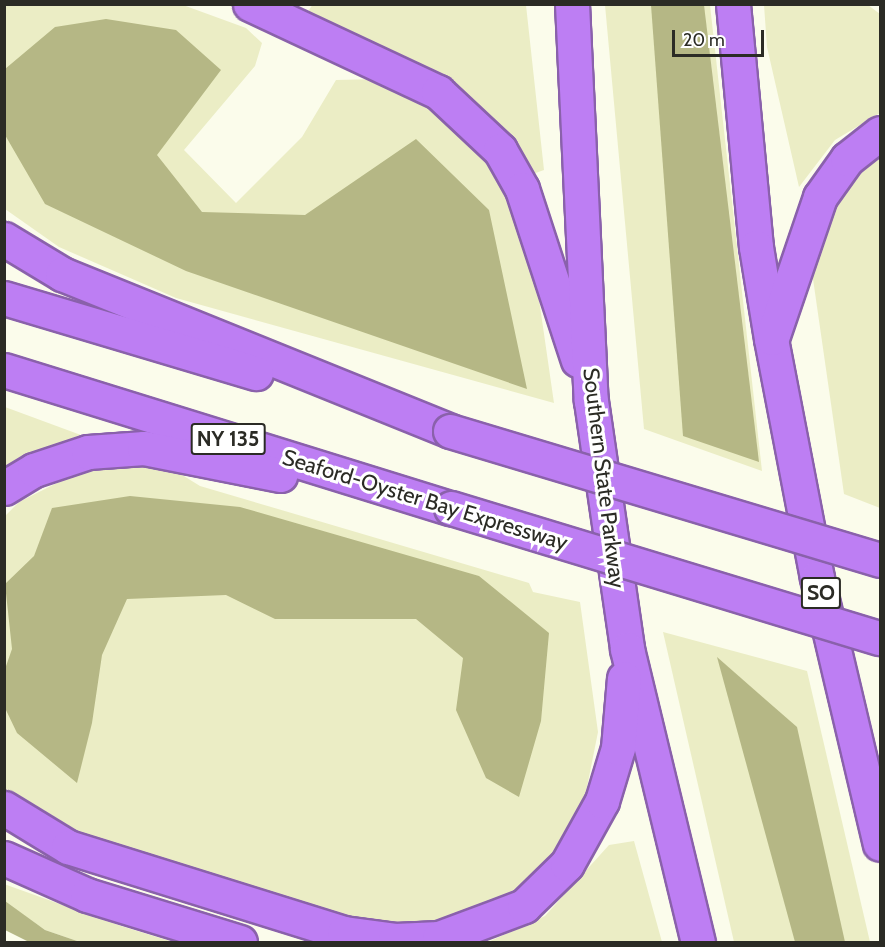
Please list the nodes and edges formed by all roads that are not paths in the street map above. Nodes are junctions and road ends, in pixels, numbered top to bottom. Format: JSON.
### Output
{"nodes":[{"id":1,"x":250,"y":4,"type":"edge"},
{"id":2,"x":572,"y":4,"type":"edge"},
{"id":3,"x":733,"y":4,"type":"edge"},
{"id":4,"x":880,"y":133,"type":"edge"},
{"id":5,"x":4,"y":239,"type":"edge"},
{"id":6,"x":4,"y":298,"type":"edge"},
{"id":7,"x":771,"y":339,"type":"junction"},
{"id":8,"x":4,"y":370,"type":"edge"},
{"id":9,"x":591,"y":401,"type":"junction"},
{"id":10,"x":450,"y":431,"type":"junction"},
{"id":11,"x":4,"y":488,"type":"edge"},
{"id":12,"x":451,"y":508,"type":"junction"},
{"id":13,"x":880,"y":560,"type":"edge"},
{"id":14,"x":880,"y":638,"type":"edge"},
{"id":15,"x":627,"y":649,"type":"junction"},
{"id":16,"x":4,"y":808,"type":"edge"},
{"id":17,"x":880,"y":844,"type":"edge"},
{"id":18,"x":4,"y":858,"type":"edge"},
{"id":19,"x":240,"y":942,"type":"edge"},
{"id":20,"x":698,"y":942,"type":"edge"}],
"edges":[{"from":1,"to":9,"type":"highway"},
{"from":2,"to":9,"type":"highway","name":"Southern State Parkway"},
{"from":3,"to":7,"type":"highway","number":"SO"},
{"from":4,"to":7,"type":"highway"},
{"from":5,"to":10,"type":"highway"},
{"from":6,"to":10,"type":"highway"},
{"from":7,"to":17,"type":"highway","number":"SO"},
{"from":8,"to":12,"type":"highway","name":"Seaford-Oyster Bay Expressway","number":"NY 135"},
{"from":9,"to":15,"type":"highway","name":"Southern State Parkway"},
{"from":10,"to":13,"type":"highway","bridge":true},
{"from":11,"to":12,"type":"highway"},
{"from":12,"to":14,"type":"highway","name":"Seaford-Oyster Bay Expressway","number":"NY 135","bridge":true},
{"from":15,"to":16,"type":"highway"},
{"from":15,"to":20,"type":"highway","name":"Southern State Parkway"},
{"from":18,"to":19,"type":"highway"}]}
